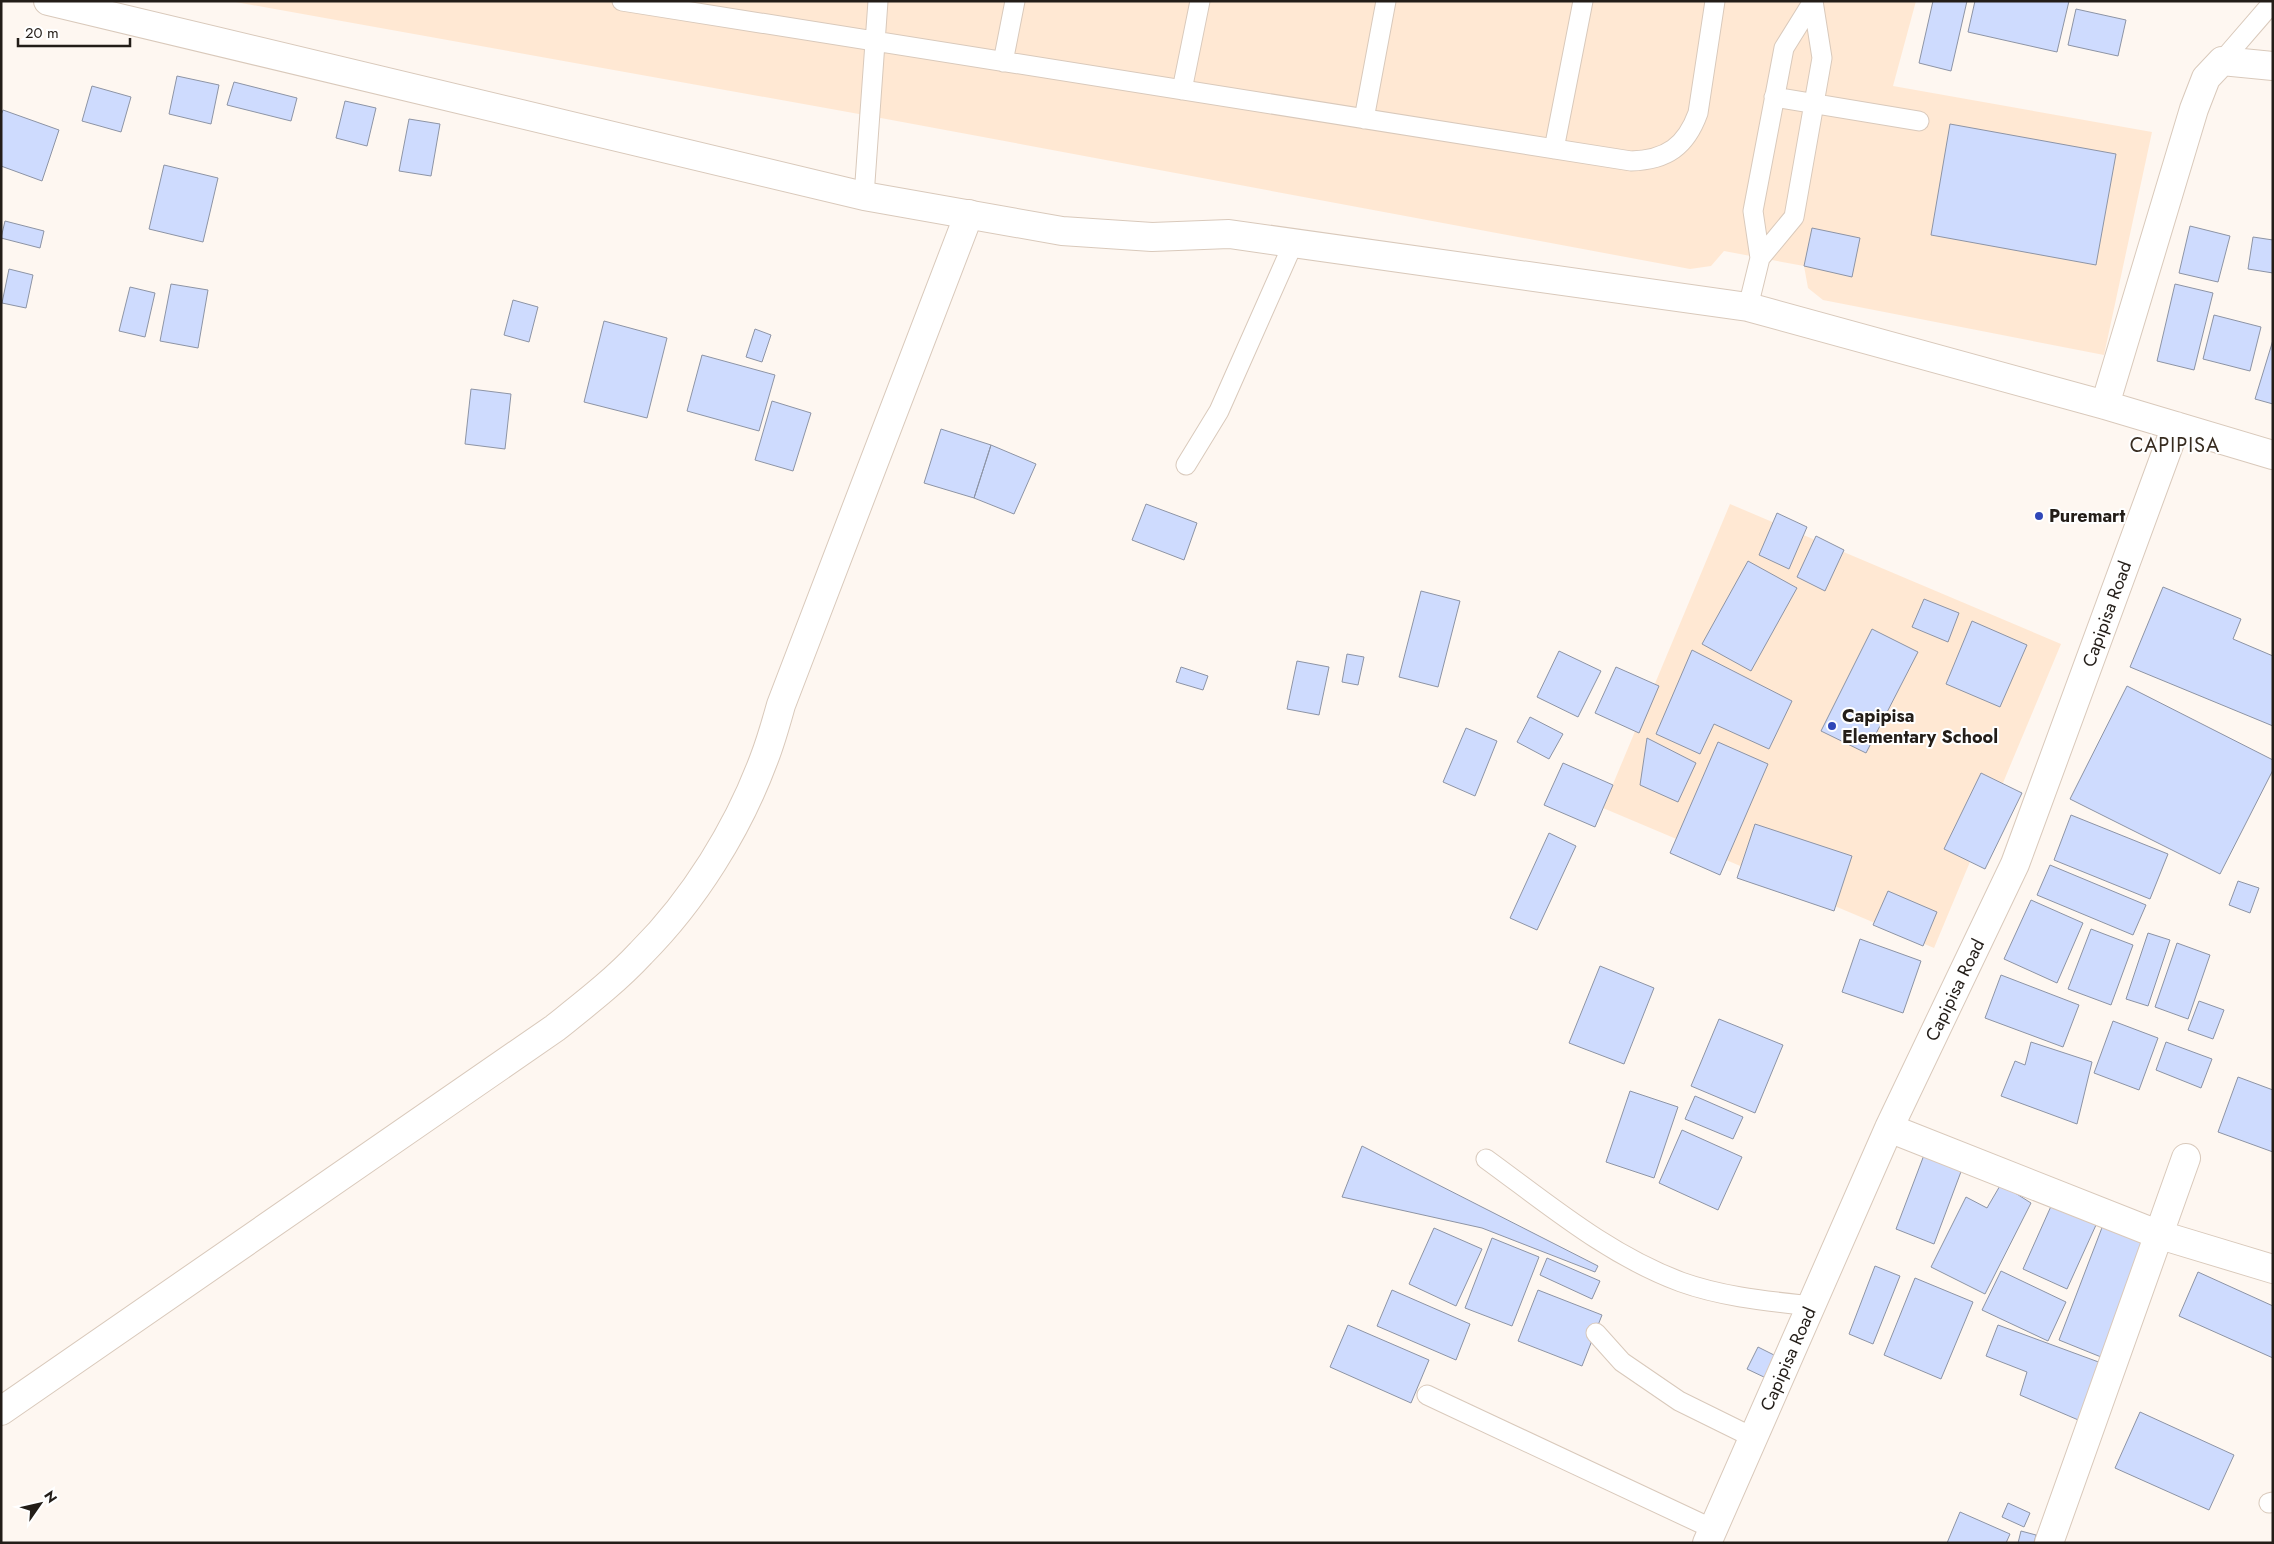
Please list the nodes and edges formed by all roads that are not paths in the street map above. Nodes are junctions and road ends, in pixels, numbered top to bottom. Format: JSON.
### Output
{"nodes":[{"id":1,"x":48,"y":1,"type":"edge"},
{"id":2,"x":622,"y":1,"type":"edge"},
{"id":3,"x":878,"y":1,"type":"edge"},
{"id":4,"x":1015,"y":1,"type":"edge"},
{"id":5,"x":1200,"y":1,"type":"edge"},
{"id":6,"x":1386,"y":1,"type":"edge"},
{"id":7,"x":1583,"y":1,"type":"edge"},
{"id":8,"x":1715,"y":1,"type":"edge"},
{"id":9,"x":1813,"y":2,"type":"edge"},
{"id":10,"x":2273,"y":2,"type":"edge"},
{"id":11,"x":875,"y":42,"type":"junction"},
{"id":12,"x":2222,"y":60,"type":"junction"},
{"id":13,"x":1003,"y":62,"type":"junction"},
{"id":14,"x":2273,"y":66,"type":"edge"},
{"id":15,"x":1182,"y":90,"type":"junction"},
{"id":16,"x":1774,"y":97,"type":"junction"},
{"id":17,"x":1813,"y":103,"type":"junction"},
{"id":18,"x":1364,"y":118,"type":"junction"},
{"id":19,"x":1919,"y":121,"type":"dead end"},
{"id":20,"x":1554,"y":149,"type":"junction"},
{"id":21,"x":864,"y":196,"type":"junction"},
{"id":22,"x":969,"y":214,"type":"junction"},
{"id":23,"x":1293,"y":244,"type":"junction"},
{"id":24,"x":1760,"y":258,"type":"junction"},
{"id":25,"x":1748,"y":307,"type":"junction"},
{"id":26,"x":2105,"y":405,"type":"junction"},
{"id":27,"x":2176,"y":426,"type":"junction"},
{"id":28,"x":2273,"y":455,"type":"edge"},
{"id":29,"x":1186,"y":465,"type":"dead end"},
{"id":30,"x":1889,"y":1128,"type":"junction"},
{"id":31,"x":2186,"y":1158,"type":"dead end"},
{"id":32,"x":1486,"y":1160,"type":"dead end"},
{"id":33,"x":2157,"y":1234,"type":"junction"},
{"id":34,"x":2273,"y":1269,"type":"edge"},
{"id":35,"x":1811,"y":1306,"type":"junction"},
{"id":36,"x":1596,"y":1333,"type":"dead end"},
{"id":37,"x":1428,"y":1395,"type":"dead end"},
{"id":38,"x":1,"y":1411,"type":"edge"},
{"id":39,"x":1754,"y":1438,"type":"junction"},
{"id":40,"x":1710,"y":1536,"type":"edge"},
{"id":41,"x":2049,"y":1543,"type":"edge"}],
"edges":[{"from":1,"to":21,"type":"street"},
{"from":2,"to":11,"type":"lane"},
{"from":3,"to":11,"type":"lane"},
{"from":4,"to":13,"type":"lane"},
{"from":5,"to":15,"type":"lane"},
{"from":6,"to":18,"type":"lane"},
{"from":7,"to":20,"type":"lane"},
{"from":8,"to":20,"type":"lane"},
{"from":9,"to":16,"type":"lane"},
{"from":9,"to":17,"type":"lane"},
{"from":10,"to":12,"type":"lane"},
{"from":11,"to":13,"type":"lane"},
{"from":11,"to":21,"type":"lane"},
{"from":12,"to":14,"type":"street"},
{"from":12,"to":26,"type":"street"},
{"from":13,"to":15,"type":"lane"},
{"from":15,"to":18,"type":"lane"},
{"from":16,"to":17,"type":"lane"},
{"from":16,"to":24,"type":"lane"},
{"from":17,"to":19,"type":"lane"},
{"from":17,"to":24,"type":"lane"},
{"from":18,"to":20,"type":"lane"},
{"from":21,"to":22,"type":"street"},
{"from":22,"to":23,"type":"street"},
{"from":22,"to":38,"type":"street"},
{"from":23,"to":25,"type":"street"},
{"from":23,"to":29,"type":"lane"},
{"from":24,"to":25,"type":"lane"},
{"from":25,"to":26,"type":"street"},
{"from":26,"to":27,"type":"street"},
{"from":27,"to":28,"type":"street"},
{"from":27,"to":30,"type":"street","name":"Capipisa Road"},
{"from":30,"to":33,"type":"street"},
{"from":30,"to":35,"type":"street","name":"Capipisa Road"},
{"from":31,"to":33,"type":"street"},
{"from":32,"to":35,"type":"lane"},
{"from":33,"to":34,"type":"street"},
{"from":33,"to":41,"type":"street"},
{"from":35,"to":39,"type":"street","name":"Capipisa Road"},
{"from":36,"to":39,"type":"lane"},
{"from":37,"to":40,"type":"lane"},
{"from":39,"to":40,"type":"street","name":"Capipisa Road"}]}
